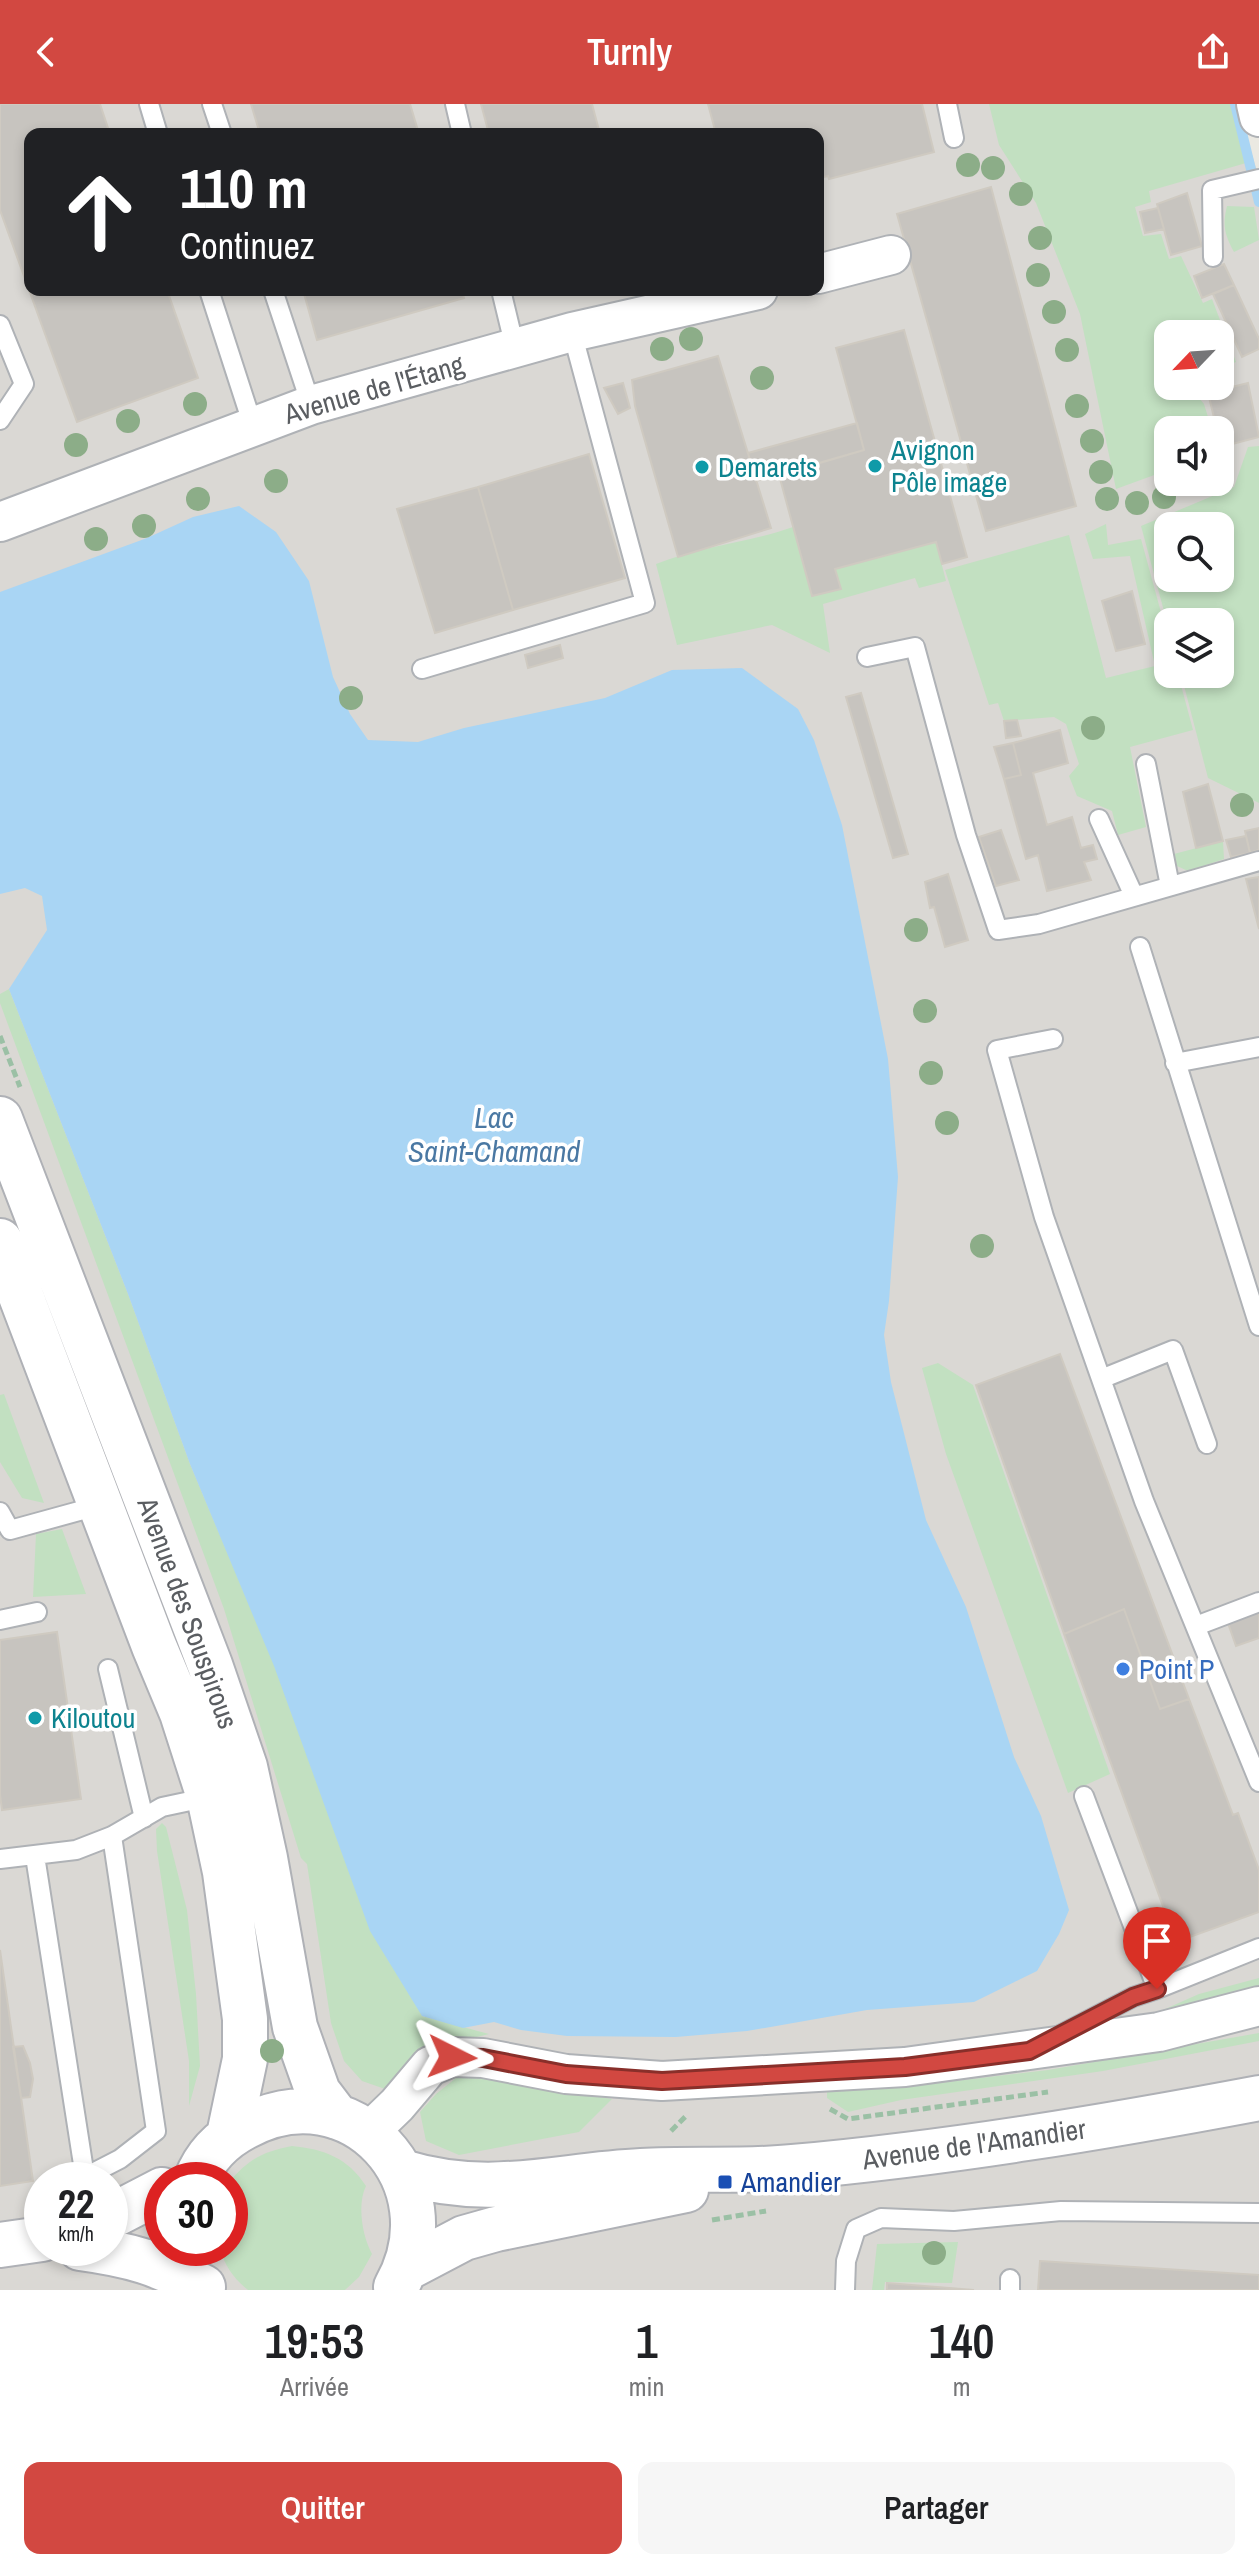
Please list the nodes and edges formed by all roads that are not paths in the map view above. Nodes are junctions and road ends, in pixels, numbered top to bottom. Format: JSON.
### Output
{"nodes":[{"id":1,"x":149,"y":104,"type":"edge"},
{"id":2,"x":212,"y":104,"type":"edge"},
{"id":3,"x":455,"y":104,"type":"edge"},
{"id":4,"x":947,"y":104,"type":"edge"},
{"id":5,"x":1256,"y":104,"type":"edge"},
{"id":6,"x":1259,"y":117,"type":"edge"},
{"id":7,"x":156,"y":128,"type":"edge"},
{"id":8,"x":220,"y":128,"type":"edge"},
{"id":9,"x":461,"y":128,"type":"edge"},
{"id":10,"x":954,"y":138,"type":"dead end"},
{"id":11,"x":1259,"y":179,"type":"edge"},
{"id":12,"x":891,"y":255,"type":"dead end"},
{"id":13,"x":1213,"y":257,"type":"dead end"},
{"id":14,"x":824,"y":272,"type":"edge"},
{"id":15,"x":211,"y":296,"type":"edge"},
{"id":16,"x":275,"y":296,"type":"edge"},
{"id":17,"x":502,"y":296,"type":"edge"},
{"id":18,"x":731,"y":296,"type":"edge"},
{"id":19,"x":0,"y":325,"type":"edge"},
{"id":20,"x":572,"y":332,"type":"junction"},
{"id":21,"x":515,"y":348,"type":"junction"},
{"id":22,"x":311,"y":405,"type":"junction"},
{"id":23,"x":0,"y":420,"type":"edge"},
{"id":24,"x":253,"y":426,"type":"junction"},
{"id":25,"x":0,"y":522,"type":"edge"},
{"id":26,"x":867,"y":657,"type":"dead end"},
{"id":27,"x":422,"y":669,"type":"dead end"},
{"id":28,"x":1146,"y":764,"type":"dead end"},
{"id":29,"x":1099,"y":819,"type":"dead end"},
{"id":30,"x":1259,"y":861,"type":"edge"},
{"id":31,"x":1170,"y":886,"type":"junction"},
{"id":32,"x":1134,"y":896,"type":"junction"},
{"id":33,"x":1140,"y":947,"type":"dead end"},
{"id":34,"x":1053,"y":1039,"type":"dead end"},
{"id":35,"x":1259,"y":1047,"type":"edge"},
{"id":36,"x":1175,"y":1063,"type":"junction"},
{"id":37,"x":0,"y":1119,"type":"edge"},
{"id":38,"x":0,"y":1241,"type":"edge"},
{"id":39,"x":1259,"y":1326,"type":"edge"},
{"id":40,"x":1101,"y":1379,"type":"junction"},
{"id":41,"x":1207,"y":1444,"type":"dead end"},
{"id":42,"x":101,"y":1505,"type":"junction"},
{"id":43,"x":0,"y":1512,"type":"edge"},
{"id":44,"x":1259,"y":1602,"type":"edge"},
{"id":45,"x":37,"y":1612,"type":"dead end"},
{"id":46,"x":0,"y":1620,"type":"edge"},
{"id":47,"x":1196,"y":1626,"type":"junction"},
{"id":48,"x":108,"y":1669,"type":"dead end"},
{"id":49,"x":1259,"y":1782,"type":"edge"},
{"id":50,"x":1084,"y":1796,"type":"dead end"},
{"id":51,"x":209,"y":1797,"type":"junction"},
{"id":52,"x":144,"y":1818,"type":"junction"},
{"id":53,"x":112,"y":1836,"type":"junction"},
{"id":54,"x":35,"y":1856,"type":"junction"},
{"id":55,"x":0,"y":1859,"type":"edge"},
{"id":56,"x":1259,"y":1948,"type":"edge"},
{"id":57,"x":1157,"y":1989,"type":"junction"},
{"id":58,"x":1259,"y":2006,"type":"edge"},
{"id":59,"x":1029,"y":2051,"type":"junction"},
{"id":60,"x":1259,"y":2098,"type":"edge"},
{"id":61,"x":353,"y":2125,"type":"junction"},
{"id":62,"x":229,"y":2135,"type":"junction"},
{"id":63,"x":201,"y":2162,"type":"edge"},
{"id":64,"x":790,"y":2167,"type":"junction"},
{"id":65,"x":402,"y":2172,"type":"junction"},
{"id":66,"x":1259,"y":2213,"type":"edge"},
{"id":67,"x":128,"y":2257,"type":"edge"},
{"id":68,"x":199,"y":2275,"type":"edge"},
{"id":69,"x":401,"y":2279,"type":"edge"},
{"id":70,"x":845,"y":2290,"type":"edge"}],
"edges":[{"from":1,"to":7,"type":"lane"},
{"from":2,"to":8,"type":"lane"},
{"from":3,"to":9,"type":"lane"},
{"from":4,"to":10,"type":"lane"},
{"from":5,"to":6,"type":"street"},
{"from":11,"to":13,"type":"lane"},
{"from":12,"to":14,"type":"street"},
{"from":15,"to":24,"type":"lane"},
{"from":16,"to":22,"type":"lane"},
{"from":17,"to":21,"type":"lane"},
{"from":18,"to":20,"type":"street","name":"Avenue de l'Étang"},
{"from":19,"to":23,"type":"lane"},
{"from":20,"to":21,"type":"street","name":"Avenue de l'Étang"},
{"from":20,"to":27,"type":"lane"},
{"from":21,"to":22,"type":"street","name":"Avenue de l'Étang"},
{"from":22,"to":24,"type":"street","name":"Avenue de l'Étang"},
{"from":24,"to":25,"type":"street","name":"Avenue de l'Étang"},
{"from":26,"to":32,"type":"lane"},
{"from":28,"to":31,"type":"lane"},
{"from":29,"to":32,"type":"lane"},
{"from":30,"to":31,"type":"lane"},
{"from":31,"to":32,"type":"lane"},
{"from":33,"to":36,"type":"lane"},
{"from":34,"to":40,"type":"lane"},
{"from":35,"to":36,"type":"lane"},
{"from":36,"to":39,"type":"lane"},
{"from":37,"to":61,"type":"main road","name":"Avenue des Souspirous"},
{"from":38,"to":42,"type":"main road","name":"Avenue des Souspirous"},
{"from":40,"to":41,"type":"lane"},
{"from":40,"to":47,"type":"lane"},
{"from":42,"to":43,"type":"lane"},
{"from":42,"to":51,"type":"main road","name":"Avenue des Souspirous"},
{"from":44,"to":47,"type":"lane"},
{"from":45,"to":46,"type":"lane"},
{"from":47,"to":49,"type":"lane"},
{"from":48,"to":52,"type":"lane"},
{"from":50,"to":57,"type":"lane"},
{"from":51,"to":52,"type":"lane"},
{"from":51,"to":62,"type":"main road","name":"Avenue des Souspirous"},
{"from":52,"to":53,"type":"lane"},
{"from":53,"to":54,"type":"lane"},
{"from":53,"to":54,"type":"lane"},
{"from":54,"to":55,"type":"lane"},
{"from":56,"to":57,"type":"lane"},
{"from":57,"to":59,"type":"lane"},
{"from":58,"to":59,"type":"street"},
{"from":59,"to":61,"type":"street"},
{"from":60,"to":64,"type":"main road","name":"Avenue de l'Amandier"},
{"from":61,"to":62,"type":"main road"},
{"from":61,"to":65,"type":"main road","name":"Avenue des Souspirous"},
{"from":62,"to":63,"type":"main road"},
{"from":64,"to":65,"type":"main road","name":"Avenue de l'Amandier"},
{"from":64,"to":69,"type":"main road"},
{"from":65,"to":69,"type":"main road"},
{"from":66,"to":70,"type":"lane"},
{"from":67,"to":68,"type":"main road"}]}
